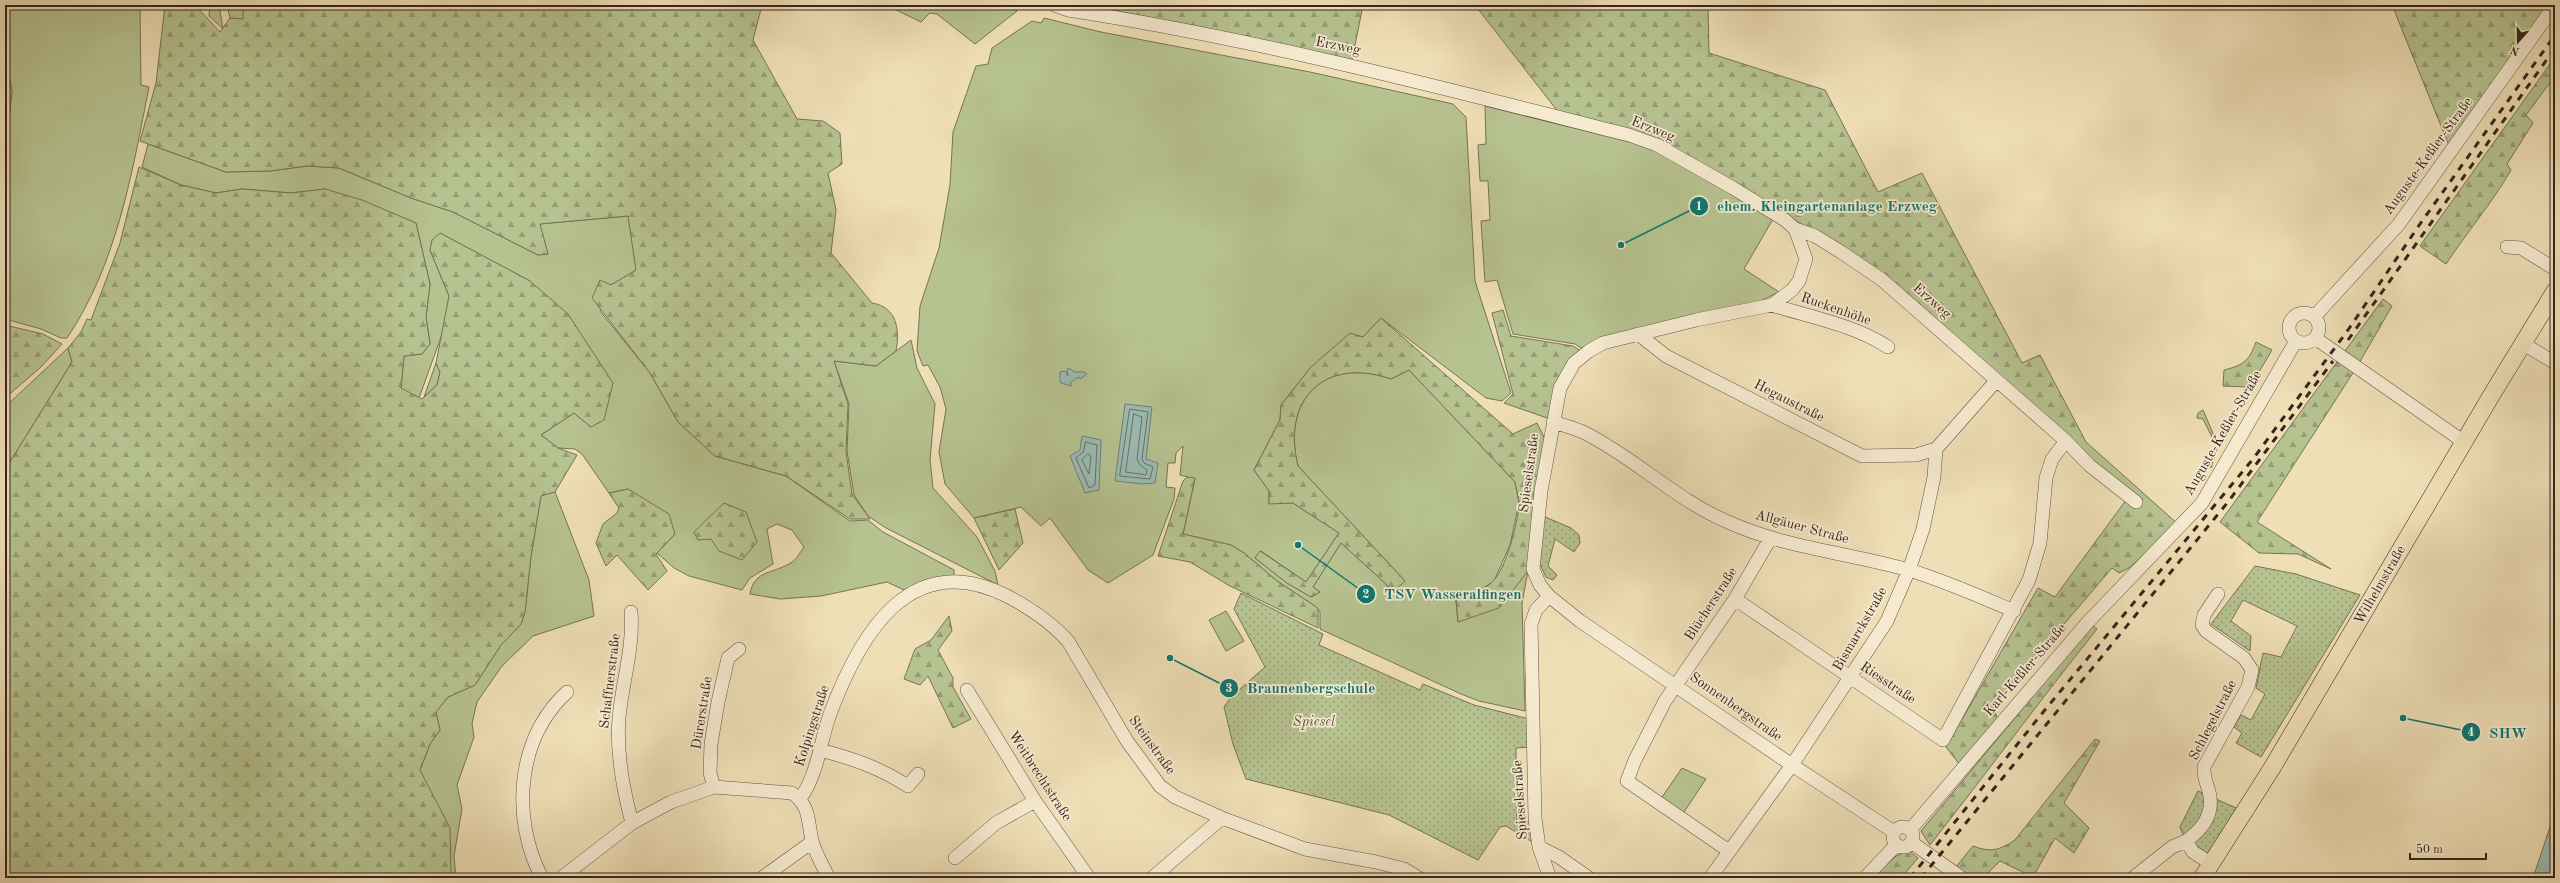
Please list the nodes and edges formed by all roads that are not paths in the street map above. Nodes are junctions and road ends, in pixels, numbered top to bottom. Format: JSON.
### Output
{"nodes":[{"id":1,"x":1054,"y":5,"type":"edge"},
{"id":2,"x":2555,"y":5,"type":"edge"},
{"id":3,"x":1795,"y":229,"type":"junction"},
{"id":4,"x":2507,"y":247,"type":"dead end"},
{"id":5,"x":2555,"y":269,"type":"edge"},
{"id":6,"x":2555,"y":291,"type":"edge"},
{"id":7,"x":1772,"y":305,"type":"junction"},
{"id":8,"x":2314,"y":317,"type":"junction"},
{"id":9,"x":1638,"y":334,"type":"junction"},
{"id":10,"x":2315,"y":338,"type":"junction"},
{"id":11,"x":2296,"y":341,"type":"junction"},
{"id":12,"x":2522,"y":343,"type":"junction"},
{"id":13,"x":1888,"y":347,"type":"dead end"},
{"id":14,"x":2555,"y":363,"type":"edge"},
{"id":15,"x":1996,"y":381,"type":"junction"},
{"id":16,"x":1553,"y":422,"type":"junction"},
{"id":17,"x":2066,"y":440,"type":"junction"},
{"id":18,"x":2464,"y":442,"type":"junction"},
{"id":19,"x":1936,"y":449,"type":"junction"},
{"id":20,"x":2136,"y":502,"type":"dead end"},
{"id":21,"x":2172,"y":536,"type":"joint"},
{"id":22,"x":1770,"y":539,"type":"junction"},
{"id":23,"x":1909,"y":570,"type":"junction"},
{"id":24,"x":2218,"y":594,"type":"dead end"},
{"id":25,"x":907,"y":595,"type":"joint"},
{"id":26,"x":1549,"y":596,"type":"junction"},
{"id":27,"x":1735,"y":599,"type":"junction"},
{"id":28,"x":2014,"y":611,"type":"junction"},
{"id":29,"x":631,"y":612,"type":"dead end"},
{"id":30,"x":739,"y":649,"type":"dead end"},
{"id":31,"x":1851,"y":677,"type":"junction"},
{"id":32,"x":1675,"y":685,"type":"junction"},
{"id":33,"x":967,"y":690,"type":"dead end"},
{"id":34,"x":567,"y":692,"type":"dead end"},
{"id":35,"x":1943,"y":740,"type":"joint"},
{"id":36,"x":820,"y":750,"type":"junction"},
{"id":37,"x":1792,"y":766,"type":"junction"},
{"id":38,"x":918,"y":774,"type":"dead end"},
{"id":39,"x":714,"y":787,"type":"junction"},
{"id":40,"x":800,"y":799,"type":"junction"},
{"id":41,"x":1035,"y":801,"type":"junction"},
{"id":42,"x":1222,"y":818,"type":"junction"},
{"id":43,"x":632,"y":823,"type":"junction"},
{"id":44,"x":1910,"y":836,"type":"junction"},
{"id":45,"x":1895,"y":838,"type":"junction"},
{"id":46,"x":2186,"y":841,"type":"junction"},
{"id":47,"x":812,"y":842,"type":"junction"},
{"id":48,"x":1540,"y":848,"type":"junction"},
{"id":49,"x":1728,"y":851,"type":"junction"},
{"id":50,"x":955,"y":858,"type":"dead end"},
{"id":51,"x":2212,"y":864,"type":"junction"},
{"id":52,"x":1401,"y":874,"type":"edge"},
{"id":53,"x":542,"y":878,"type":"edge"},
{"id":54,"x":561,"y":878,"type":"edge"},
{"id":55,"x":762,"y":878,"type":"edge"},
{"id":56,"x":829,"y":878,"type":"edge"},
{"id":57,"x":1089,"y":878,"type":"edge"},
{"id":58,"x":1152,"y":878,"type":"edge"},
{"id":59,"x":1419,"y":878,"type":"edge"},
{"id":60,"x":1550,"y":878,"type":"edge"},
{"id":61,"x":1589,"y":878,"type":"edge"},
{"id":62,"x":1710,"y":878,"type":"edge"},
{"id":63,"x":1865,"y":878,"type":"edge"},
{"id":64,"x":1961,"y":878,"type":"edge"},
{"id":65,"x":2133,"y":878,"type":"edge"},
{"id":66,"x":2202,"y":878,"type":"edge"}],
"edges":[{"from":1,"to":3,"type":"street","name":"Erzweg"},
{"from":2,"to":8,"type":"street","name":"Auguste-Keßler-Straße"},
{"from":3,"to":7,"type":"street","name":"Spieselstraße"},
{"from":3,"to":15,"type":"street","name":"Erzweg"},
{"from":4,"to":5,"type":"street"},
{"from":6,"to":12,"type":"main road","name":"Wilhelmstraße"},
{"from":7,"to":9,"type":"street","name":"Spieselstraße"},
{"from":7,"to":13,"type":"street","name":"Ruckenhöhe"},
{"from":8,"to":10,"type":"street"},
{"from":8,"to":11,"type":"street"},
{"from":9,"to":16,"type":"street","name":"Spieselstraße"},
{"from":9,"to":19,"type":"street","name":"Hegaustraße"},
{"from":10,"to":11,"type":"street"},
{"from":10,"to":18,"type":"street"},
{"from":11,"to":21,"type":"street","name":"Auguste-Keßler-Straße"},
{"from":12,"to":14,"type":"street"},
{"from":12,"to":18,"type":"main road","name":"Wilhelmstraße"},
{"from":15,"to":17,"type":"street","name":"Erzweg"},
{"from":15,"to":19,"type":"street"},
{"from":16,"to":22,"type":"street","name":"Allgäuer Straße"},
{"from":16,"to":26,"type":"street","name":"Spieselstraße"},
{"from":17,"to":20,"type":"street","name":"Erzweg"},
{"from":17,"to":28,"type":"street","name":"Karl-Keßler-Straße"},
{"from":18,"to":51,"type":"main road","name":"Wilhelmstraße"},
{"from":19,"to":23,"type":"street","name":"Bismarckstraße"},
{"from":21,"to":44,"type":"street","name":"Karl-Keßler-Straße"},
{"from":22,"to":23,"type":"street","name":"Allgäuer Straße"},
{"from":22,"to":27,"type":"street","name":"Blücherstraße"},
{"from":23,"to":28,"type":"street","name":"Allgäuer Straße"},
{"from":23,"to":31,"type":"street","name":"Bismarckstraße"},
{"from":24,"to":46,"type":"street","name":"Schlegelstraße"},
{"from":25,"to":36,"type":"street","name":"Kolpingstraße"},
{"from":25,"to":42,"type":"street","name":"Steinstraße"},
{"from":26,"to":32,"type":"street","name":"Sonnenbergstraße"},
{"from":26,"to":48,"type":"street","name":"Spieselstraße"},
{"from":27,"to":31,"type":"street","name":"Riesstraße"},
{"from":27,"to":32,"type":"street","name":"Blücherstraße"},
{"from":28,"to":35,"type":"street","name":"Karl-Keßler-Straße"},
{"from":29,"to":43,"type":"street","name":"Schaffnerstraße"},
{"from":30,"to":39,"type":"street","name":"Dürerstraße"},
{"from":31,"to":35,"type":"street","name":"Riesstraße"},
{"from":31,"to":37,"type":"street","name":"Bismarckstraße"},
{"from":32,"to":37,"type":"street","name":"Sonnenbergstraße"},
{"from":32,"to":49,"type":"street","name":"Blücherstraße"},
{"from":33,"to":41,"type":"street","name":"Weitbrechtstraße"},
{"from":34,"to":53,"type":"street"},
{"from":36,"to":38,"type":"street"},
{"from":36,"to":40,"type":"street","name":"Kolpingstraße"},
{"from":37,"to":45,"type":"street","name":"Sonnenbergstraße"},
{"from":37,"to":49,"type":"street","name":"Bismarckstraße"},
{"from":39,"to":40,"type":"street"},
{"from":39,"to":43,"type":"street"},
{"from":40,"to":47,"type":"street"},
{"from":41,"to":50,"type":"street"},
{"from":41,"to":57,"type":"street","name":"Weitbrechtstraße"},
{"from":42,"to":52,"type":"street","name":"Steinstraße"},
{"from":42,"to":58,"type":"street"},
{"from":43,"to":54,"type":"street"},
{"from":44,"to":45,"type":"street"},
{"from":44,"to":45,"type":"street"},
{"from":44,"to":64,"type":"street"},
{"from":45,"to":63,"type":"street"},
{"from":46,"to":51,"type":"street"},
{"from":46,"to":65,"type":"street"},
{"from":47,"to":55,"type":"street"},
{"from":47,"to":56,"type":"street"},
{"from":48,"to":60,"type":"street","name":"Spieselstraße"},
{"from":48,"to":61,"type":"street"},
{"from":49,"to":62,"type":"street","name":"Bismarckstraße"},
{"from":51,"to":66,"type":"main road","name":"Wilhelmstraße"},
{"from":52,"to":59,"type":"street","name":"Steinstraße"}]}
